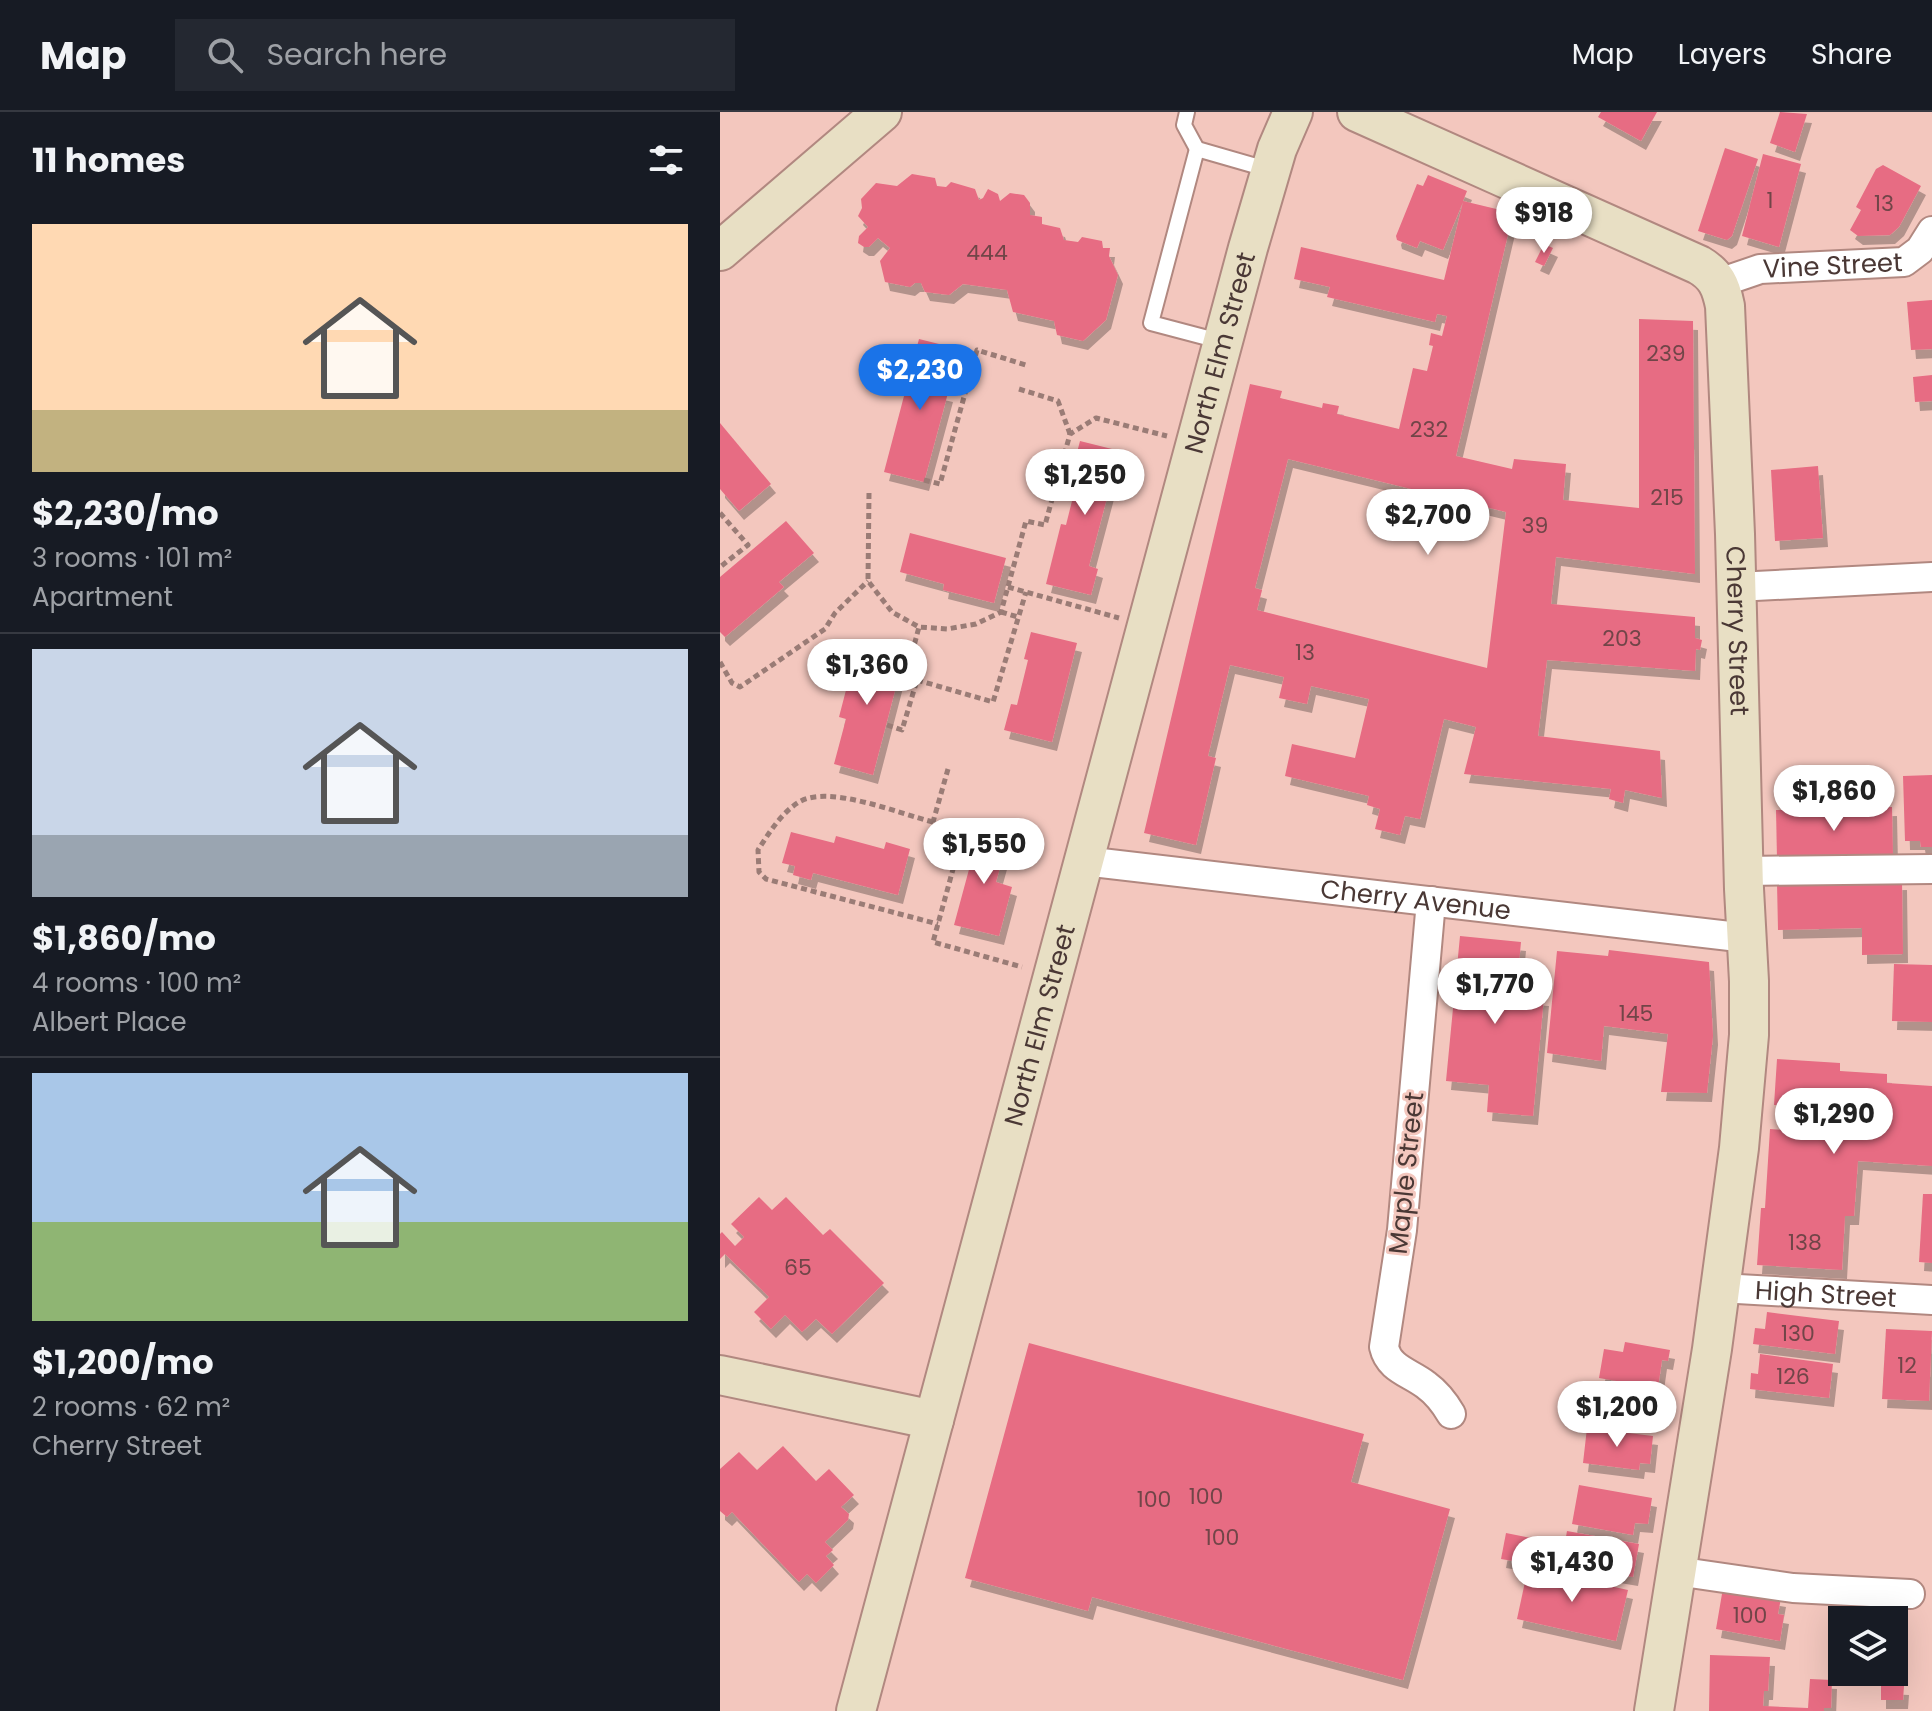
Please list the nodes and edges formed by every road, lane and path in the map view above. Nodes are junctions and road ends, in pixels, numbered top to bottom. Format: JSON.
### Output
{"nodes":[{"id":1,"x":882,"y":112,"type":"edge"},
{"id":2,"x":1187,"y":112,"type":"edge"},
{"id":3,"x":1293,"y":112,"type":"edge"},
{"id":4,"x":1357,"y":112,"type":"edge"},
{"id":5,"x":1197,"y":149,"type":"junction"},
{"id":6,"x":1271,"y":170,"type":"junction"},
{"id":7,"x":1932,"y":231,"type":"edge"},
{"id":8,"x":720,"y":251,"type":"edge"},
{"id":9,"x":1719,"y":283,"type":"junction"},
{"id":10,"x":1223,"y":342,"type":"junction"},
{"id":11,"x":1026,"y":365,"type":"dead end"},
{"id":12,"x":1019,"y":389,"type":"dead end"},
{"id":13,"x":1070,"y":434,"type":"junction"},
{"id":14,"x":1196,"y":443,"type":"junction"},
{"id":15,"x":924,"y":480,"type":"dead end"},
{"id":16,"x":869,"y":493,"type":"dead end"},
{"id":17,"x":720,"y":513,"type":"edge"},
{"id":18,"x":720,"y":567,"type":"edge"},
{"id":19,"x":1932,"y":577,"type":"edge"},
{"id":20,"x":868,"y":581,"type":"junction"},
{"id":21,"x":1008,"y":587,"type":"junction"},
{"id":22,"x":1736,"y":587,"type":"junction"},
{"id":23,"x":1026,"y":592,"type":"junction"},
{"id":24,"x":1001,"y":612,"type":"junction"},
{"id":25,"x":1018,"y":617,"type":"junction"},
{"id":26,"x":1147,"y":626,"type":"junction"},
{"id":27,"x":919,"y":627,"type":"junction"},
{"id":28,"x":720,"y":662,"type":"edge"},
{"id":29,"x":917,"y":680,"type":"junction"},
{"id":30,"x":887,"y":725,"type":"dead end"},
{"id":31,"x":948,"y":769,"type":"dead end"},
{"id":32,"x":933,"y":822,"type":"junction"},
{"id":33,"x":1084,"y":861,"type":"junction"},
{"id":34,"x":1932,"y":869,"type":"edge"},
{"id":35,"x":1744,"y":871,"type":"junction"},
{"id":36,"x":1431,"y":901,"type":"junction"},
{"id":37,"x":938,"y":924,"type":"junction"},
{"id":38,"x":1747,"y":938,"type":"junction"},
{"id":39,"x":1054,"y":976,"type":"junction"},
{"id":40,"x":1720,"y":1288,"type":"junction"},
{"id":41,"x":1932,"y":1300,"type":"edge"},
{"id":42,"x":720,"y":1375,"type":"edge"},
{"id":43,"x":1451,"y":1414,"type":"dead end"},
{"id":44,"x":934,"y":1420,"type":"junction"},
{"id":45,"x":1676,"y":1571,"type":"junction"},
{"id":46,"x":1910,"y":1594,"type":"dead end"},
{"id":47,"x":856,"y":1711,"type":"edge"},
{"id":48,"x":1654,"y":1711,"type":"edge"}],
"edges":[{"from":1,"to":8,"type":"main road"},
{"from":2,"to":5,"type":"lane"},
{"from":3,"to":6,"type":"main road","name":"North Elm Street"},
{"from":4,"to":9,"type":"main road"},
{"from":5,"to":6,"type":"lane"},
{"from":5,"to":10,"type":"lane"},
{"from":6,"to":10,"type":"main road","name":"North Elm Street"},
{"from":7,"to":9,"type":"street","name":"Vine Street"},
{"from":9,"to":22,"type":"main road","name":"Cherry Street"},
{"from":10,"to":14,"type":"main road","name":"North Elm Street"},
{"from":11,"to":15,"type":"path"},
{"from":12,"to":13,"type":"path"},
{"from":13,"to":14,"type":"path"},
{"from":13,"to":21,"type":"path"},
{"from":14,"to":26,"type":"main road","name":"North Elm Street"},
{"from":16,"to":20,"type":"path"},
{"from":17,"to":18,"type":"path"},
{"from":19,"to":22,"type":"street"},
{"from":20,"to":27,"type":"path"},
{"from":20,"to":28,"type":"path"},
{"from":21,"to":23,"type":"path"},
{"from":21,"to":24,"type":"path"},
{"from":22,"to":35,"type":"main road","name":"Cherry Street"},
{"from":23,"to":25,"type":"path"},
{"from":23,"to":26,"type":"path"},
{"from":24,"to":25,"type":"path"},
{"from":24,"to":27,"type":"path"},
{"from":25,"to":29,"type":"path"},
{"from":26,"to":33,"type":"main road","name":"North Elm Street"},
{"from":27,"to":29,"type":"path"},
{"from":29,"to":30,"type":"path"},
{"from":31,"to":32,"type":"path"},
{"from":32,"to":37,"type":"path"},
{"from":32,"to":37,"type":"path"},
{"from":33,"to":36,"type":"street","name":"Cherry Avenue"},
{"from":33,"to":39,"type":"main road","name":"North Elm Street"},
{"from":34,"to":35,"type":"street"},
{"from":35,"to":38,"type":"main road","name":"Cherry Street"},
{"from":36,"to":38,"type":"street","name":"Cherry Avenue"},
{"from":36,"to":43,"type":"street","name":"Maple Street"},
{"from":37,"to":39,"type":"path"},
{"from":38,"to":40,"type":"main road","name":"Cherry Street"},
{"from":39,"to":44,"type":"main road","name":"North Elm Street"},
{"from":40,"to":41,"type":"street","name":"High Street"},
{"from":40,"to":45,"type":"main road","name":"Cherry Street"},
{"from":42,"to":44,"type":"main road"},
{"from":44,"to":47,"type":"main road","name":"North Elm Street"},
{"from":45,"to":46,"type":"street"},
{"from":45,"to":48,"type":"main road","name":"Cherry Street"}]}
